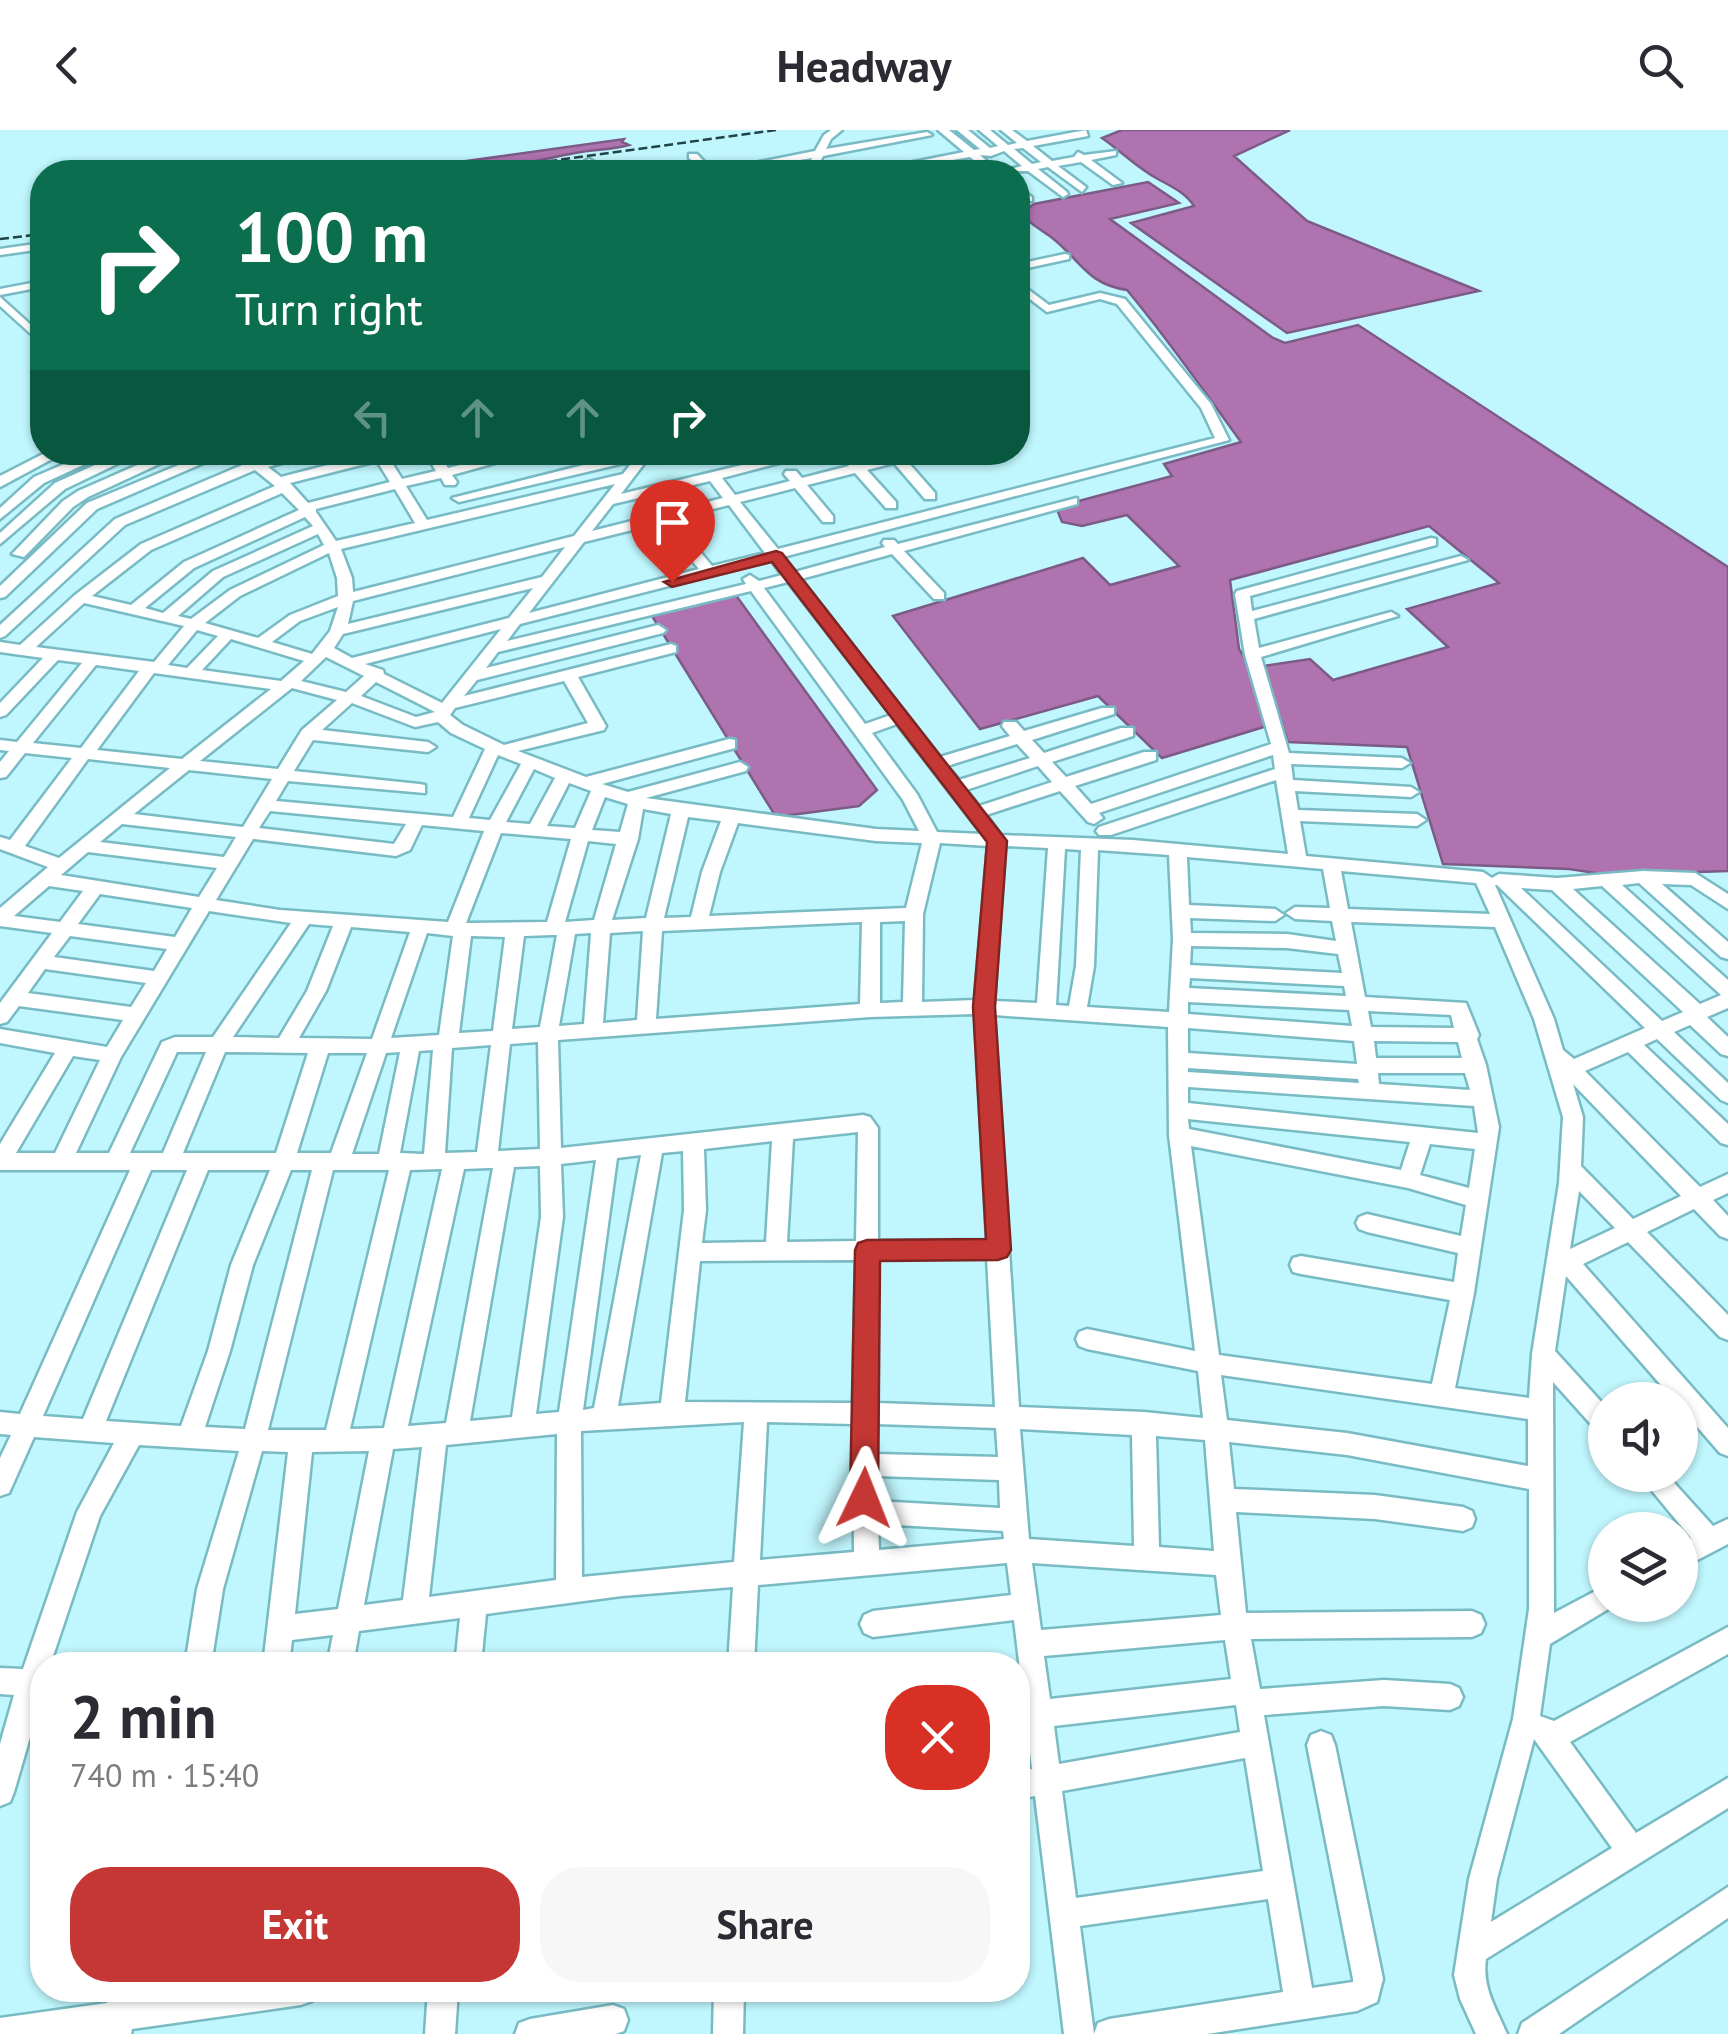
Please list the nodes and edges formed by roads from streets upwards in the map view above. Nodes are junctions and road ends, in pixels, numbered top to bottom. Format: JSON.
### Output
{"nodes":[{"id":1,"x":836,"y":130,"type":"edge"},
{"id":2,"x":943,"y":130,"type":"edge"},
{"id":3,"x":962,"y":130,"type":"edge"},
{"id":4,"x":984,"y":130,"type":"edge"},
{"id":5,"x":1006,"y":130,"type":"edge"},
{"id":6,"x":1026,"y":130,"type":"edge"},
{"id":7,"x":924,"y":132,"type":"edge"},
{"id":8,"x":1069,"y":134,"type":"edge"},
{"id":9,"x":1043,"y":136,"type":"edge"},
{"id":10,"x":1024,"y":144,"type":"junction"},
{"id":11,"x":940,"y":146,"type":"junction"},
{"id":12,"x":856,"y":147,"type":"junction"},
{"id":13,"x":1006,"y":148,"type":"junction"},
{"id":14,"x":988,"y":150,"type":"junction"},
{"id":15,"x":1112,"y":152,"type":"dead end"},
{"id":16,"x":820,"y":154,"type":"junction"},
{"id":17,"x":970,"y":154,"type":"junction"},
{"id":18,"x":1099,"y":155,"type":"junction"},
{"id":19,"x":693,"y":156,"type":"dead end"},
{"id":20,"x":954,"y":157,"type":"junction"},
{"id":21,"x":869,"y":158,"type":"junction"},
{"id":22,"x":1083,"y":158,"type":"junction"},
{"id":23,"x":697,"y":160,"type":"edge"},
{"id":24,"x":780,"y":160,"type":"edge"},
{"id":25,"x":817,"y":160,"type":"edge"},
{"id":26,"x":860,"y":160,"type":"edge"},
{"id":27,"x":871,"y":160,"type":"edge"},
{"id":28,"x":939,"y":160,"type":"edge"},
{"id":29,"x":957,"y":160,"type":"edge"},
{"id":30,"x":978,"y":160,"type":"edge"},
{"id":31,"x":999,"y":160,"type":"edge"},
{"id":32,"x":1021,"y":160,"type":"edge"},
{"id":33,"x":1066,"y":161,"type":"junction"},
{"id":34,"x":1050,"y":164,"type":"junction"},
{"id":35,"x":1031,"y":168,"type":"joint"},
{"id":36,"x":1134,"y":180,"type":"dead end"},
{"id":37,"x":1117,"y":183,"type":"dead end"},
{"id":38,"x":1030,"y":185,"type":"edge"},
{"id":39,"x":1100,"y":186,"type":"dead end"},
{"id":40,"x":1082,"y":189,"type":"dead end"},
{"id":41,"x":1064,"y":194,"type":"dead end"},
{"id":42,"x":1046,"y":197,"type":"dead end"},
{"id":43,"x":1055,"y":246,"type":"dead end"},
{"id":44,"x":30,"y":247,"type":"edge"},
{"id":45,"x":25,"y":248,"type":"junction"},
{"id":46,"x":1030,"y":251,"type":"edge"},
{"id":47,"x":1,"y":252,"type":"edge"},
{"id":48,"x":1065,"y":257,"type":"dead end"},
{"id":49,"x":30,"y":261,"type":"edge"},
{"id":50,"x":1030,"y":264,"type":"edge"},
{"id":51,"x":30,"y":287,"type":"edge"},
{"id":52,"x":0,"y":292,"type":"edge"},
{"id":53,"x":1030,"y":295,"type":"edge"},
{"id":54,"x":0,"y":300,"type":"edge"},
{"id":55,"x":30,"y":330,"type":"edge"},
{"id":56,"x":30,"y":465,"type":"edge"},
{"id":57,"x":80,"y":465,"type":"edge"},
{"id":58,"x":92,"y":465,"type":"edge"},
{"id":59,"x":117,"y":465,"type":"edge"},
{"id":60,"x":149,"y":465,"type":"edge"},
{"id":61,"x":191,"y":465,"type":"edge"},
{"id":62,"x":256,"y":465,"type":"edge"},
{"id":63,"x":259,"y":465,"type":"edge"},
{"id":64,"x":330,"y":465,"type":"edge"},
{"id":65,"x":344,"y":465,"type":"edge"},
{"id":66,"x":392,"y":465,"type":"edge"},
{"id":67,"x":439,"y":465,"type":"edge"},
{"id":68,"x":474,"y":465,"type":"edge"},
{"id":69,"x":597,"y":465,"type":"edge"},
{"id":70,"x":636,"y":465,"type":"edge"},
{"id":71,"x":758,"y":465,"type":"edge"},
{"id":72,"x":783,"y":465,"type":"edge"},
{"id":73,"x":854,"y":465,"type":"edge"},
{"id":74,"x":868,"y":465,"type":"edge"},
{"id":75,"x":903,"y":465,"type":"edge"},
{"id":76,"x":332,"y":468,"type":"junction"},
{"id":77,"x":856,"y":468,"type":"junction"},
{"id":78,"x":444,"y":472,"type":"junction"},
{"id":79,"x":129,"y":474,"type":"junction"},
{"id":80,"x":713,"y":476,"type":"junction"},
{"id":81,"x":626,"y":477,"type":"junction"},
{"id":82,"x":0,"y":483,"type":"edge"},
{"id":83,"x":283,"y":483,"type":"junction"},
{"id":84,"x":143,"y":484,"type":"junction"},
{"id":85,"x":397,"y":484,"type":"junction"},
{"id":86,"x":799,"y":484,"type":"junction"},
{"id":87,"x":348,"y":496,"type":"junction"},
{"id":88,"x":930,"y":496,"type":"dead end"},
{"id":89,"x":459,"y":498,"type":"junction"},
{"id":90,"x":169,"y":500,"type":"junction"},
{"id":91,"x":732,"y":500,"type":"junction"},
{"id":92,"x":1072,"y":501,"type":"dead end"},
{"id":93,"x":606,"y":502,"type":"junction"},
{"id":94,"x":984,"y":502,"type":"junction"},
{"id":95,"x":891,"y":505,"type":"dead end"},
{"id":96,"x":308,"y":508,"type":"junction"},
{"id":97,"x":0,"y":514,"type":"edge"},
{"id":98,"x":470,"y":514,"type":"junction"},
{"id":99,"x":664,"y":518,"type":"junction"},
{"id":100,"x":828,"y":519,"type":"dead end"},
{"id":101,"x":1003,"y":521,"type":"junction"},
{"id":102,"x":198,"y":522,"type":"junction"},
{"id":103,"x":424,"y":526,"type":"junction"},
{"id":104,"x":321,"y":528,"type":"junction"},
{"id":105,"x":878,"y":530,"type":"junction"},
{"id":106,"x":0,"y":540,"type":"edge"},
{"id":107,"x":577,"y":540,"type":"junction"},
{"id":108,"x":1431,"y":542,"type":"dead end"},
{"id":109,"x":331,"y":547,"type":"junction"},
{"id":110,"x":895,"y":550,"type":"junction"},
{"id":111,"x":0,"y":552,"type":"edge"},
{"id":112,"x":20,"y":554,"type":"junction"},
{"id":113,"x":776,"y":556,"type":"junction"},
{"id":114,"x":38,"y":557,"type":"junction"},
{"id":115,"x":1461,"y":560,"type":"dead end"},
{"id":116,"x":76,"y":564,"type":"junction"},
{"id":117,"x":740,"y":566,"type":"junction"},
{"id":118,"x":114,"y":571,"type":"junction"},
{"id":119,"x":710,"y":573,"type":"junction"},
{"id":120,"x":792,"y":577,"type":"junction"},
{"id":121,"x":546,"y":580,"type":"junction"},
{"id":122,"x":755,"y":586,"type":"junction"},
{"id":123,"x":0,"y":594,"type":"edge"},
{"id":124,"x":940,"y":596,"type":"dead end"},
{"id":125,"x":80,"y":598,"type":"junction"},
{"id":126,"x":347,"y":598,"type":"junction"},
{"id":127,"x":133,"y":611,"type":"junction"},
{"id":128,"x":1391,"y":616,"type":"dead end"},
{"id":129,"x":1246,"y":617,"type":"junction"},
{"id":130,"x":166,"y":618,"type":"junction"},
{"id":131,"x":1311,"y":618,"type":"junction"},
{"id":132,"x":515,"y":619,"type":"junction"},
{"id":133,"x":194,"y":624,"type":"junction"},
{"id":134,"x":658,"y":630,"type":"dead end"},
{"id":135,"x":338,"y":631,"type":"junction"},
{"id":136,"x":0,"y":633,"type":"edge"},
{"id":137,"x":228,"y":634,"type":"junction"},
{"id":138,"x":260,"y":643,"type":"junction"},
{"id":139,"x":0,"y":648,"type":"edge"},
{"id":140,"x":492,"y":649,"type":"junction"},
{"id":141,"x":670,"y":650,"type":"dead end"},
{"id":142,"x":23,"y":652,"type":"junction"},
{"id":143,"x":318,"y":654,"type":"junction"},
{"id":144,"x":1253,"y":655,"type":"junction"},
{"id":145,"x":53,"y":656,"type":"junction"},
{"id":146,"x":93,"y":659,"type":"junction"},
{"id":147,"x":354,"y":662,"type":"junction"},
{"id":148,"x":155,"y":666,"type":"junction"},
{"id":149,"x":193,"y":671,"type":"junction"},
{"id":150,"x":377,"y":673,"type":"junction"},
{"id":151,"x":569,"y":675,"type":"junction"},
{"id":152,"x":470,"y":677,"type":"junction"},
{"id":153,"x":286,"y":684,"type":"junction"},
{"id":154,"x":347,"y":697,"type":"junction"},
{"id":155,"x":1108,"y":710,"type":"dead end"},
{"id":156,"x":445,"y":711,"type":"junction"},
{"id":157,"x":0,"y":712,"type":"edge"},
{"id":158,"x":902,"y":717,"type":"junction"},
{"id":159,"x":862,"y":731,"type":"junction"},
{"id":160,"x":1016,"y":732,"type":"junction"},
{"id":161,"x":1128,"y":732,"type":"dead end"},
{"id":162,"x":308,"y":734,"type":"junction"},
{"id":163,"x":728,"y":744,"type":"dead end"},
{"id":164,"x":0,"y":745,"type":"edge"},
{"id":165,"x":21,"y":747,"type":"junction"},
{"id":166,"x":428,"y":747,"type":"dead end"},
{"id":167,"x":503,"y":748,"type":"junction"},
{"id":168,"x":85,"y":753,"type":"junction"},
{"id":169,"x":1150,"y":756,"type":"dead end"},
{"id":170,"x":1041,"y":759,"type":"junction"},
{"id":171,"x":530,"y":762,"type":"junction"},
{"id":172,"x":187,"y":763,"type":"junction"},
{"id":173,"x":1402,"y":763,"type":"dead end"},
{"id":174,"x":938,"y":764,"type":"junction"},
{"id":175,"x":1283,"y":765,"type":"junction"},
{"id":176,"x":740,"y":767,"type":"dead end"},
{"id":177,"x":0,"y":773,"type":"edge"},
{"id":178,"x":283,"y":774,"type":"junction"},
{"id":179,"x":583,"y":783,"type":"junction"},
{"id":180,"x":1063,"y":785,"type":"junction"},
{"id":181,"x":956,"y":787,"type":"junction"},
{"id":182,"x":419,"y":790,"type":"dead end"},
{"id":183,"x":1412,"y":792,"type":"dead end"},
{"id":184,"x":632,"y":800,"type":"junction"},
{"id":185,"x":264,"y":805,"type":"junction"},
{"id":186,"x":681,"y":810,"type":"junction"},
{"id":187,"x":1087,"y":810,"type":"junction"},
{"id":188,"x":975,"y":813,"type":"junction"},
{"id":189,"x":1292,"y":816,"type":"junction"},
{"id":190,"x":119,"y":818,"type":"junction"},
{"id":191,"x":731,"y":818,"type":"junction"},
{"id":192,"x":1417,"y":820,"type":"dead end"},
{"id":193,"x":416,"y":821,"type":"junction"},
{"id":194,"x":458,"y":825,"type":"junction"},
{"id":195,"x":494,"y":828,"type":"junction"},
{"id":196,"x":536,"y":831,"type":"junction"},
{"id":197,"x":246,"y":835,"type":"junction"},
{"id":198,"x":581,"y":835,"type":"junction"},
{"id":199,"x":629,"y":839,"type":"junction"},
{"id":200,"x":932,"y":839,"type":"junction"},
{"id":201,"x":1105,"y":840,"type":"junction"},
{"id":202,"x":997,"y":841,"type":"junction"},
{"id":203,"x":1057,"y":843,"type":"junction"},
{"id":204,"x":7,"y":845,"type":"edge"},
{"id":205,"x":84,"y":846,"type":"junction"},
{"id":206,"x":1178,"y":852,"type":"junction"},
{"id":207,"x":228,"y":863,"type":"junction"},
{"id":208,"x":1298,"y":863,"type":"junction"},
{"id":209,"x":60,"y":866,"type":"junction"},
{"id":210,"x":1331,"y":867,"type":"junction"},
{"id":211,"x":1642,"y":877,"type":"junction"},
{"id":212,"x":45,"y":879,"type":"junction"},
{"id":213,"x":1493,"y":879,"type":"junction"},
{"id":214,"x":1606,"y":880,"type":"junction"},
{"id":215,"x":1558,"y":884,"type":"junction"},
{"id":216,"x":94,"y":888,"type":"junction"},
{"id":217,"x":1728,"y":903,"type":"edge"},
{"id":218,"x":202,"y":904,"type":"junction"},
{"id":219,"x":1181,"y":911,"type":"junction"},
{"id":220,"x":1296,"y":913,"type":"dead end"},
{"id":221,"x":914,"y":914,"type":"junction"},
{"id":222,"x":1275,"y":915,"type":"dead end"},
{"id":223,"x":872,"y":916,"type":"junction"},
{"id":224,"x":1338,"y":917,"type":"junction"},
{"id":225,"x":304,"y":918,"type":"junction"},
{"id":226,"x":0,"y":919,"type":"edge"},
{"id":227,"x":1499,"y":920,"type":"junction"},
{"id":228,"x":344,"y":922,"type":"junction"},
{"id":229,"x":698,"y":924,"type":"junction"},
{"id":230,"x":653,"y":926,"type":"junction"},
{"id":231,"x":601,"y":927,"type":"junction"},
{"id":232,"x":420,"y":928,"type":"junction"},
{"id":233,"x":561,"y":929,"type":"junction"},
{"id":234,"x":459,"y":930,"type":"junction"},
{"id":235,"x":515,"y":930,"type":"junction"},
{"id":236,"x":64,"y":931,"type":"junction"},
{"id":237,"x":1182,"y":939,"type":"junction"},
{"id":238,"x":178,"y":944,"type":"junction"},
{"id":239,"x":1348,"y":948,"type":"junction"},
{"id":240,"x":1728,"y":952,"type":"edge"},
{"id":241,"x":40,"y":962,"type":"junction"},
{"id":242,"x":158,"y":978,"type":"junction"},
{"id":243,"x":1353,"y":980,"type":"junction"},
{"id":244,"x":1728,"y":990,"type":"edge"},
{"id":245,"x":1180,"y":995,"type":"junction"},
{"id":246,"x":14,"y":998,"type":"junction"},
{"id":247,"x":1728,"y":1000,"type":"edge"},
{"id":248,"x":1356,"y":1004,"type":"junction"},
{"id":249,"x":984,"y":1007,"type":"junction"},
{"id":250,"x":912,"y":1009,"type":"junction"},
{"id":251,"x":870,"y":1010,"type":"junction"},
{"id":252,"x":1046,"y":1011,"type":"junction"},
{"id":253,"x":1078,"y":1012,"type":"junction"},
{"id":254,"x":1695,"y":1014,"type":"junction"},
{"id":255,"x":136,"y":1015,"type":"junction"},
{"id":256,"x":0,"y":1017,"type":"edge"},
{"id":257,"x":646,"y":1026,"type":"junction"},
{"id":258,"x":1658,"y":1030,"type":"junction"},
{"id":259,"x":593,"y":1032,"type":"junction"},
{"id":260,"x":1363,"y":1034,"type":"junction"},
{"id":261,"x":548,"y":1035,"type":"junction"},
{"id":262,"x":0,"y":1036,"type":"edge"},
{"id":263,"x":1469,"y":1036,"type":"junction"},
{"id":264,"x":499,"y":1038,"type":"junction"},
{"id":265,"x":446,"y":1042,"type":"junction"},
{"id":266,"x":1629,"y":1042,"type":"junction"},
{"id":267,"x":218,"y":1043,"type":"junction"},
{"id":268,"x":411,"y":1044,"type":"junction"},
{"id":269,"x":285,"y":1045,"type":"junction"},
{"id":270,"x":320,"y":1046,"type":"junction"},
{"id":271,"x":382,"y":1046,"type":"junction"},
{"id":272,"x":68,"y":1048,"type":"junction"},
{"id":273,"x":1728,"y":1049,"type":"edge"},
{"id":274,"x":1554,"y":1052,"type":"junction"},
{"id":275,"x":112,"y":1055,"type":"junction"},
{"id":276,"x":1476,"y":1064,"type":"junction"},
{"id":277,"x":1367,"y":1069,"type":"junction"},
{"id":278,"x":1571,"y":1069,"type":"junction"},
{"id":279,"x":1177,"y":1070,"type":"junction"},
{"id":280,"x":1370,"y":1094,"type":"junction"},
{"id":281,"x":1728,"y":1095,"type":"edge"},
{"id":282,"x":1484,"y":1100,"type":"junction"},
{"id":283,"x":1178,"y":1123,"type":"junction"},
{"id":284,"x":783,"y":1131,"type":"junction"},
{"id":285,"x":1422,"y":1134,"type":"junction"},
{"id":286,"x":1728,"y":1137,"type":"edge"},
{"id":287,"x":694,"y":1142,"type":"junction"},
{"id":288,"x":1486,"y":1142,"type":"junction"},
{"id":289,"x":652,"y":1146,"type":"junction"},
{"id":290,"x":608,"y":1151,"type":"junction"},
{"id":291,"x":552,"y":1157,"type":"junction"},
{"id":292,"x":63,"y":1158,"type":"junction"},
{"id":293,"x":117,"y":1159,"type":"junction"},
{"id":294,"x":496,"y":1159,"type":"junction"},
{"id":295,"x":145,"y":1160,"type":"junction"},
{"id":296,"x":170,"y":1160,"type":"junction"},
{"id":297,"x":202,"y":1160,"type":"junction"},
{"id":298,"x":0,"y":1161,"type":"edge"},
{"id":299,"x":284,"y":1161,"type":"junction"},
{"id":300,"x":332,"y":1161,"type":"junction"},
{"id":301,"x":395,"y":1161,"type":"junction"},
{"id":302,"x":444,"y":1161,"type":"junction"},
{"id":303,"x":1571,"y":1169,"type":"junction"},
{"id":304,"x":1408,"y":1180,"type":"junction"},
{"id":305,"x":1728,"y":1183,"type":"edge"},
{"id":306,"x":1696,"y":1198,"type":"junction"},
{"id":307,"x":1476,"y":1199,"type":"junction"},
{"id":308,"x":1367,"y":1222,"type":"dead end"},
{"id":309,"x":1631,"y":1230,"type":"junction"},
{"id":310,"x":1728,"y":1230,"type":"edge"},
{"id":311,"x":1470,"y":1247,"type":"junction"},
{"id":312,"x":776,"y":1250,"type":"junction"},
{"id":313,"x":867,"y":1250,"type":"junction"},
{"id":314,"x":998,"y":1250,"type":"junction"},
{"id":315,"x":691,"y":1252,"type":"junction"},
{"id":316,"x":1560,"y":1264,"type":"junction"},
{"id":317,"x":1301,"y":1265,"type":"dead end"},
{"id":318,"x":1463,"y":1293,"type":"junction"},
{"id":319,"x":1728,"y":1330,"type":"edge"},
{"id":320,"x":1086,"y":1339,"type":"dead end"},
{"id":321,"x":1544,"y":1354,"type":"junction"},
{"id":322,"x":1206,"y":1364,"type":"junction"},
{"id":323,"x":1442,"y":1394,"type":"junction"},
{"id":324,"x":1588,"y":1404,"type":"edge"},
{"id":325,"x":1540,"y":1410,"type":"junction"},
{"id":326,"x":756,"y":1411,"type":"junction"},
{"id":327,"x":672,"y":1412,"type":"junction"},
{"id":328,"x":867,"y":1413,"type":"junction"},
{"id":329,"x":1006,"y":1416,"type":"junction"},
{"id":330,"x":604,"y":1418,"type":"junction"},
{"id":331,"x":569,"y":1422,"type":"junction"},
{"id":332,"x":0,"y":1423,"type":"edge"},
{"id":333,"x":1144,"y":1423,"type":"junction"},
{"id":334,"x":28,"y":1426,"type":"junction"},
{"id":335,"x":522,"y":1427,"type":"junction"},
{"id":336,"x":1216,"y":1427,"type":"junction"},
{"id":337,"x":90,"y":1431,"type":"junction"},
{"id":338,"x":132,"y":1434,"type":"junction"},
{"id":339,"x":446,"y":1434,"type":"junction"},
{"id":340,"x":188,"y":1438,"type":"junction"},
{"id":341,"x":389,"y":1438,"type":"junction"},
{"id":342,"x":335,"y":1441,"type":"junction"},
{"id":343,"x":301,"y":1442,"type":"junction"},
{"id":344,"x":254,"y":1443,"type":"junction"},
{"id":345,"x":1728,"y":1445,"type":"edge"},
{"id":346,"x":865,"y":1465,"type":"junction"},
{"id":347,"x":1010,"y":1469,"type":"junction"},
{"id":348,"x":1541,"y":1480,"type":"junction"},
{"id":349,"x":0,"y":1485,"type":"edge"},
{"id":350,"x":1670,"y":1492,"type":"edge"},
{"id":351,"x":1222,"y":1500,"type":"junction"},
{"id":352,"x":865,"y":1512,"type":"junction"},
{"id":353,"x":1463,"y":1519,"type":"dead end"},
{"id":354,"x":1014,"y":1520,"type":"junction"},
{"id":355,"x":1719,"y":1536,"type":"edge"},
{"id":356,"x":1018,"y":1550,"type":"junction"},
{"id":357,"x":1147,"y":1558,"type":"junction"},
{"id":358,"x":867,"y":1561,"type":"junction"},
{"id":359,"x":1228,"y":1564,"type":"junction"},
{"id":360,"x":747,"y":1571,"type":"junction"},
{"id":361,"x":569,"y":1591,"type":"junction"},
{"id":362,"x":474,"y":1604,"type":"junction"},
{"id":363,"x":1026,"y":1606,"type":"junction"},
{"id":364,"x":1588,"y":1608,"type":"edge"},
{"id":365,"x":415,"y":1610,"type":"junction"},
{"id":366,"x":347,"y":1620,"type":"junction"},
{"id":367,"x":873,"y":1624,"type":"dead end"},
{"id":368,"x":1472,"y":1624,"type":"dead end"},
{"id":369,"x":1236,"y":1626,"type":"junction"},
{"id":370,"x":279,"y":1628,"type":"junction"},
{"id":371,"x":1538,"y":1636,"type":"junction"},
{"id":372,"x":1728,"y":1640,"type":"edge"},
{"id":373,"x":1032,"y":1644,"type":"junction"},
{"id":374,"x":47,"y":1652,"type":"edge"},
{"id":375,"x":200,"y":1652,"type":"edge"},
{"id":376,"x":277,"y":1652,"type":"edge"},
{"id":377,"x":342,"y":1652,"type":"edge"},
{"id":378,"x":469,"y":1652,"type":"edge"},
{"id":379,"x":741,"y":1652,"type":"edge"},
{"id":380,"x":0,"y":1681,"type":"edge"},
{"id":381,"x":30,"y":1683,"type":"edge"},
{"id":382,"x":1450,"y":1696,"type":"dead end"},
{"id":383,"x":1248,"y":1697,"type":"junction"},
{"id":384,"x":30,"y":1704,"type":"edge"},
{"id":385,"x":1528,"y":1708,"type":"junction"},
{"id":386,"x":1040,"y":1714,"type":"junction"},
{"id":387,"x":1550,"y":1738,"type":"junction"},
{"id":388,"x":1256,"y":1743,"type":"junction"},
{"id":389,"x":1321,"y":1745,"type":"dead end"},
{"id":390,"x":1050,"y":1782,"type":"junction"},
{"id":391,"x":1030,"y":1784,"type":"edge"},
{"id":392,"x":0,"y":1792,"type":"edge"},
{"id":393,"x":1728,"y":1792,"type":"edge"},
{"id":394,"x":1632,"y":1852,"type":"junction"},
{"id":395,"x":1279,"y":1883,"type":"junction"},
{"id":396,"x":1728,"y":1901,"type":"edge"},
{"id":397,"x":1065,"y":1914,"type":"junction"},
{"id":398,"x":1472,"y":1950,"type":"junction"},
{"id":399,"x":207,"y":2002,"type":"edge"},
{"id":400,"x":441,"y":2002,"type":"edge"},
{"id":401,"x":729,"y":2002,"type":"edge"},
{"id":402,"x":1300,"y":2003,"type":"junction"},
{"id":403,"x":120,"y":2013,"type":"edge"},
{"id":404,"x":612,"y":2020,"type":"dead end"},
{"id":405,"x":0,"y":2033,"type":"edge"},
{"id":406,"x":440,"y":2034,"type":"edge"},
{"id":407,"x":530,"y":2034,"type":"edge"},
{"id":408,"x":728,"y":2034,"type":"edge"},
{"id":409,"x":1079,"y":2034,"type":"edge"},
{"id":410,"x":1110,"y":2034,"type":"edge"},
{"id":411,"x":1492,"y":2034,"type":"edge"},
{"id":412,"x":1533,"y":2034,"type":"edge"}],
"edges":[{"from":1,"to":12,"type":"street"},
{"from":1,"to":16,"type":"street"},
{"from":2,"to":17,"type":"street"},
{"from":3,"to":14,"type":"street"},
{"from":4,"to":13,"type":"street"},
{"from":5,"to":10,"type":"street"},
{"from":6,"to":9,"type":"street"},
{"from":7,"to":11,"type":"street"},
{"from":7,"to":12,"type":"street"},
{"from":8,"to":9,"type":"street"},
{"from":8,"to":18,"type":"street"},
{"from":8,"to":22,"type":"street"},
{"from":9,"to":10,"type":"street"},
{"from":9,"to":33,"type":"street"},
{"from":10,"to":13,"type":"street"},
{"from":10,"to":34,"type":"street"},
{"from":11,"to":20,"type":"street"},
{"from":11,"to":21,"type":"street"},
{"from":12,"to":16,"type":"street"},
{"from":12,"to":21,"type":"street"},
{"from":13,"to":14,"type":"street"},
{"from":13,"to":32,"type":"street"},
{"from":14,"to":17,"type":"street"},
{"from":14,"to":31,"type":"street"},
{"from":15,"to":18,"type":"street"},
{"from":16,"to":24,"type":"street"},
{"from":16,"to":25,"type":"street"},
{"from":17,"to":20,"type":"street"},
{"from":17,"to":30,"type":"street"},
{"from":18,"to":22,"type":"street"},
{"from":18,"to":36,"type":"street"},
{"from":19,"to":23,"type":"street"},
{"from":20,"to":28,"type":"street"},
{"from":20,"to":29,"type":"street"},
{"from":21,"to":26,"type":"street"},
{"from":21,"to":27,"type":"street"},
{"from":22,"to":33,"type":"street"},
{"from":22,"to":37,"type":"street"},
{"from":33,"to":34,"type":"street"},
{"from":33,"to":39,"type":"street"},
{"from":34,"to":35,"type":"street"},
{"from":34,"to":40,"type":"street"},
{"from":35,"to":41,"type":"street"},
{"from":38,"to":42,"type":"street"},
{"from":43,"to":46,"type":"street"},
{"from":44,"to":45,"type":"street"},
{"from":45,"to":47,"type":"street"},
{"from":45,"to":49,"type":"street"},
{"from":48,"to":50,"type":"street"},
{"from":51,"to":52,"type":"street"},
{"from":53,"to":94,"type":"street"},
{"from":54,"to":55,"type":"street"},
{"from":56,"to":82,"type":"street"},
{"from":57,"to":97,"type":"street"},
{"from":58,"to":106,"type":"street"},
{"from":59,"to":79,"type":"street"},
{"from":60,"to":79,"type":"street"},
{"from":61,"to":84,"type":"street"},
{"from":62,"to":90,"type":"street"},
{"from":63,"to":83,"type":"street"},
{"from":64,"to":76,"type":"street"},
{"from":65,"to":76,"type":"street"},
{"from":66,"to":85,"type":"street"},
{"from":67,"to":78,"type":"street"},
{"from":68,"to":78,"type":"street"},
{"from":69,"to":89,"type":"street"},
{"from":70,"to":81,"type":"street"},
{"from":71,"to":80,"type":"street"},
{"from":72,"to":86,"type":"street"},
{"from":73,"to":77,"type":"street"},
{"from":74,"to":77,"type":"street"},
{"from":75,"to":88,"type":"street"},
{"from":76,"to":83,"type":"street"},
{"from":76,"to":87,"type":"street"},
{"from":77,"to":86,"type":"street"},
{"from":77,"to":95,"type":"street"},
{"from":78,"to":85,"type":"street"},
{"from":78,"to":89,"type":"street"},
{"from":79,"to":84,"type":"street"},
{"from":79,"to":112,"type":"street"},
{"from":80,"to":91,"type":"street"},
{"from":80,"to":93,"type":"street"},
{"from":81,"to":93,"type":"street"},
{"from":81,"to":98,"type":"street"},
{"from":83,"to":96,"type":"street"},
{"from":83,"to":102,"type":"street"},
{"from":84,"to":90,"type":"street"},
{"from":84,"to":114,"type":"street"},
{"from":85,"to":87,"type":"street"},
{"from":85,"to":103,"type":"street"},
{"from":86,"to":91,"type":"street"},
{"from":86,"to":100,"type":"street"},
{"from":87,"to":96,"type":"street"},
{"from":89,"to":98,"type":"street"},
{"from":90,"to":102,"type":"street"},
{"from":90,"to":116,"type":"street"},
{"from":91,"to":99,"type":"street"},
{"from":91,"to":113,"type":"street"},
{"from":92,"to":101,"type":"street"},
{"from":93,"to":107,"type":"street"},
{"from":94,"to":101,"type":"street"},
{"from":94,"to":105,"type":"street"},
{"from":96,"to":104,"type":"street"},
{"from":96,"to":127,"type":"street"},
{"from":98,"to":103,"type":"street"},
{"from":99,"to":107,"type":"street"},
{"from":99,"to":119,"type":"street"},
{"from":101,"to":110,"type":"street"},
{"from":102,"to":118,"type":"street"},
{"from":103,"to":109,"type":"street"},
{"from":104,"to":109,"type":"street"},
{"from":104,"to":130,"type":"street"},
{"from":105,"to":110,"type":"street"},
{"from":105,"to":113,"type":"street"},
{"from":107,"to":121,"type":"street"},
{"from":107,"to":126,"type":"street"},
{"from":108,"to":129,"type":"street"},
{"from":109,"to":126,"type":"street"},
{"from":109,"to":133,"type":"street"},
{"from":110,"to":120,"type":"street"},
{"from":110,"to":124,"type":"street"},
{"from":111,"to":112,"type":"street"},
{"from":112,"to":114,"type":"street"},
{"from":113,"to":117,"type":"street"},
{"from":113,"to":120,"type":"street"},
{"from":114,"to":116,"type":"street"},
{"from":114,"to":123,"type":"street"},
{"from":115,"to":131,"type":"street"},
{"from":116,"to":118,"type":"street"},
{"from":116,"to":136,"type":"street"},
{"from":117,"to":119,"type":"street"},
{"from":117,"to":122,"type":"street"},
{"from":118,"to":125,"type":"street"},
{"from":119,"to":132,"type":"street"},
{"from":120,"to":122,"type":"street"},
{"from":120,"to":158,"type":"street"},
{"from":121,"to":132,"type":"street"},
{"from":121,"to":135,"type":"street"},
{"from":122,"to":140,"type":"street"},
{"from":122,"to":159,"type":"street"},
{"from":125,"to":127,"type":"street"},
{"from":125,"to":142,"type":"street"},
{"from":126,"to":135,"type":"street"},
{"from":126,"to":138,"type":"street"},
{"from":127,"to":130,"type":"street"},
{"from":128,"to":131,"type":"street"},
{"from":129,"to":131,"type":"street"},
{"from":129,"to":144,"type":"street"},
{"from":130,"to":133,"type":"street"},
{"from":131,"to":144,"type":"street"},
{"from":132,"to":140,"type":"street"},
{"from":132,"to":147,"type":"street"},
{"from":133,"to":137,"type":"street"},
{"from":133,"to":148,"type":"street"},
{"from":134,"to":152,"type":"street"},
{"from":135,"to":143,"type":"street"},
{"from":137,"to":138,"type":"street"},
{"from":137,"to":149,"type":"street"},
{"from":138,"to":143,"type":"street"},
{"from":139,"to":142,"type":"street"},
{"from":140,"to":152,"type":"street"},
{"from":141,"to":151,"type":"street"},
{"from":142,"to":145,"type":"street"},
{"from":143,"to":147,"type":"street"},
{"from":143,"to":153,"type":"street"},
{"from":144,"to":175,"type":"street"},
{"from":145,"to":146,"type":"street"},
{"from":145,"to":157,"type":"street"},
{"from":146,"to":148,"type":"street"},
{"from":146,"to":165,"type":"street"},
{"from":147,"to":150,"type":"street"},
{"from":148,"to":149,"type":"street"},
{"from":148,"to":168,"type":"street"},
{"from":149,"to":153,"type":"street"},
{"from":150,"to":154,"type":"street"},
{"from":150,"to":156,"type":"street"},
{"from":151,"to":156,"type":"street"},
{"from":151,"to":167,"type":"street"},
{"from":152,"to":156,"type":"street"},
{"from":153,"to":154,"type":"street"},
{"from":153,"to":172,"type":"street"},
{"from":154,"to":156,"type":"street"},
{"from":154,"to":162,"type":"street"},
{"from":155,"to":160,"type":"street"},
{"from":156,"to":167,"type":"street"},
{"from":158,"to":159,"type":"street"},
{"from":158,"to":174,"type":"street"},
{"from":159,"to":200,"type":"street"},
{"from":160,"to":170,"type":"street"},
{"from":160,"to":174,"type":"street"},
{"from":161,"to":170,"type":"street"},
{"from":162,"to":166,"type":"street"},
{"from":162,"to":178,"type":"street"},
{"from":163,"to":179,"type":"street"},
{"from":164,"to":165,"type":"street"},
{"from":165,"to":168,"type":"street"},
{"from":165,"to":177,"type":"street"},
{"from":167,"to":171,"type":"street"},
{"from":167,"to":194,"type":"street"},
{"from":168,"to":172,"type":"street"},
{"from":168,"to":204,"type":"street"},
{"from":169,"to":180,"type":"street"},
{"from":170,"to":180,"type":"street"},
{"from":170,"to":181,"type":"street"},
{"from":171,"to":179,"type":"street"},
{"from":171,"to":195,"type":"street"},
{"from":172,"to":178,"type":"street"},
{"from":172,"to":190,"type":"street"},
{"from":173,"to":175,"type":"street"},
{"from":174,"to":181,"type":"street"},
{"from":175,"to":183,"type":"street"},
{"from":175,"to":187,"type":"street"},
{"from":175,"to":189,"type":"street"},
{"from":175,"to":201,"type":"street"},
{"from":176,"to":184,"type":"street"},
{"from":178,"to":182,"type":"street"},
{"from":178,"to":185,"type":"street"},
{"from":179,"to":184,"type":"street"},
{"from":179,"to":196,"type":"street"},
{"from":179,"to":198,"type":"street"},
{"from":180,"to":187,"type":"street"},
{"from":180,"to":188,"type":"street"},
{"from":181,"to":188,"type":"street"},
{"from":184,"to":186,"type":"street"},
{"from":184,"to":199,"type":"street"},
{"from":185,"to":193,"type":"street"},
{"from":185,"to":197,"type":"street"},
{"from":186,"to":191,"type":"street"},
{"from":186,"to":230,"type":"street"},
{"from":187,"to":201,"type":"street"},
{"from":188,"to":202,"type":"street"},
{"from":189,"to":192,"type":"street"},
{"from":189,"to":208,"type":"street"},
{"from":190,"to":197,"type":"street"},
{"from":190,"to":205,"type":"street"},
{"from":191,"to":200,"type":"street"},
{"from":191,"to":229,"type":"street"},
{"from":193,"to":194,"type":"street"},
{"from":193,"to":197,"type":"street"},
{"from":194,"to":195,"type":"street"},
{"from":195,"to":196,"type":"street"},
{"from":195,"to":234,"type":"street"},
{"from":196,"to":198,"type":"street"},
{"from":197,"to":207,"type":"street"},
{"from":198,"to":199,"type":"street"},
{"from":198,"to":233,"type":"street"},
{"from":199,"to":231,"type":"street"},
{"from":200,"to":202,"type":"street"},
{"from":200,"to":221,"type":"street"},
{"from":201,"to":203,"type":"street"},
{"from":201,"to":206,"type":"street"},
{"from":201,"to":253,"type":"street"},
{"from":202,"to":203,"type":"street"},
{"from":202,"to":249,"type":"street"},
{"from":203,"to":252,"type":"street"},
{"from":204,"to":209,"type":"street"},
{"from":205,"to":207,"type":"street"},
{"from":205,"to":209,"type":"street"},
{"from":206,"to":208,"type":"street"},
{"from":206,"to":219,"type":"street"},
{"from":207,"to":218,"type":"street"},
{"from":208,"to":210,"type":"street"},
{"from":209,"to":212,"type":"street"},
{"from":210,"to":213,"type":"street"},
{"from":210,"to":224,"type":"street"},
{"from":211,"to":214,"type":"street"},
{"from":211,"to":217,"type":"street"},
{"from":211,"to":240,"type":"street"},
{"from":212,"to":216,"type":"street"},
{"from":212,"to":226,"type":"street"},
{"from":213,"to":215,"type":"street"},
{"from":213,"to":227,"type":"street"},
{"from":213,"to":258,"type":"street"},
{"from":214,"to":215,"type":"street"},
{"from":214,"to":244,"type":"street"},
{"from":215,"to":254,"type":"street"},
{"from":216,"to":218,"type":"street"},
{"from":216,"to":236,"type":"street"},
{"from":218,"to":225,"type":"street"},
{"from":218,"to":238,"type":"street"},
{"from":219,"to":222,"type":"street"},
{"from":219,"to":237,"type":"street"},
{"from":220,"to":224,"type":"street"},
{"from":221,"to":223,"type":"street"},
{"from":221,"to":250,"type":"street"},
{"from":223,"to":229,"type":"street"},
{"from":223,"to":251,"type":"street"},
{"from":224,"to":227,"type":"street"},
{"from":224,"to":239,"type":"street"},
{"from":225,"to":228,"type":"street"},
{"from":225,"to":267,"type":"street"},
{"from":226,"to":236,"type":"street"},
{"from":227,"to":274,"type":"street"},
{"from":228,"to":232,"type":"street"},
{"from":228,"to":269,"type":"street"},
{"from":229,"to":230,"type":"street"},
{"from":230,"to":231,"type":"street"},
{"from":230,"to":257,"type":"street"},
{"from":231,"to":233,"type":"street"},
{"from":231,"to":259,"type":"street"},
{"from":232,"to":234,"type":"street"},
{"from":232,"to":271,"type":"street"},
{"from":233,"to":235,"type":"street"},
{"from":233,"to":261,"type":"street"},
{"from":234,"to":235,"type":"street"},
{"from":234,"to":265,"type":"street"},
{"from":235,"to":264,"type":"street"},
{"from":236,"to":238,"type":"street"},
{"from":236,"to":241,"type":"street"},
{"from":237,"to":239,"type":"street"},
{"from":237,"to":245,"type":"street"},
{"from":238,"to":242,"type":"street"},
{"from":239,"to":243,"type":"street"},
{"from":241,"to":242,"type":"street"},
{"from":241,"to":246,"type":"street"},
{"from":242,"to":255,"type":"street"},
{"from":243,"to":245,"type":"street"},
{"from":243,"to":248,"type":"street"},
{"from":245,"to":248,"type":"street"},
{"from":245,"to":253,"type":"street"},
{"from":245,"to":260,"type":"street"},
{"from":245,"to":279,"type":"street"},
{"from":246,"to":255,"type":"street"},
{"from":246,"to":256,"type":"street"},
{"from":247,"to":254,"type":"street"},
{"from":248,"to":260,"type":"street"},
{"from":248,"to":263,"type":"street"},
{"from":249,"to":250,"type":"street"},
{"from":249,"to":252,"type":"street"},
{"from":249,"to":314,"type":"street"},
{"from":250,"to":251,"type":"street"},
{"from":251,"to":257,"type":"street"},
{"from":252,"to":253,"type":"street"},
{"from":254,"to":258,"type":"street"},
{"from":254,"to":273,"type":"street"},
{"from":255,"to":275,"type":"street"},
{"from":257,"to":259,"type":"street"},
{"from":258,"to":266,"type":"street"},
{"from":258,"to":281,"type":"street"},
{"from":259,"to":261,"type":"street"},
{"from":260,"to":263,"type":"street"},
{"from":260,"to":277,"type":"street"},
{"from":261,"to":264,"type":"street"},
{"from":261,"to":291,"type":"street"},
{"from":262,"to":272,"type":"street"},
{"from":263,"to":276,"type":"street"},
{"from":264,"to":265,"type":"street"},
{"from":264,"to":294,"type":"street"},
{"from":265,"to":268,"type":"street"},
{"from":265,"to":302,"type":"street"},
{"from":266,"to":278,"type":"street"},
{"from":266,"to":286,"type":"street"},
{"from":267,"to":269,"type":"street"},
{"from":267,"to":293,"type":"street"},
{"from":267,"to":296,"type":"street"},
{"from":268,"to":271,"type":"street"},
{"from":268,"to":301,"type":"street"},
{"from":269,"to":270,"type":"street"},
{"from":270,"to":271,"type":"street"},
{"from":270,"to":299,"type":"street"},
{"from":271,"to":300,"type":"street"},
{"from":272,"to":275,"type":"street"},
{"from":272,"to":298,"type":"street"},
{"from":274,"to":278,"type":"street"},
{"from":274,"to":303,"type":"street"},
{"from":275,"to":292,"type":"street"},
{"from":276,"to":277,"type":"street"},
{"from":276,"to":282,"type":"street"},
{"from":277,"to":279,"type":"street"},
{"from":277,"to":280,"type":"street"},
{"from":278,"to":306,"type":"street"},
{"from":279,"to":280,"type":"street"},
{"from":279,"to":283,"type":"street"},
{"from":280,"to":282,"type":"street"},
{"from":282,"to":288,"type":"street"},
{"from":283,"to":285,"type":"street"},
{"from":283,"to":304,"type":"street"},
{"from":283,"to":322,"type":"street"},
{"from":284,"to":287,"type":"street"},
{"from":284,"to":312,"type":"street"},
{"from":284,"to":313,"type":"street"},
{"from":285,"to":288,"type":"street"},
{"from":285,"to":304,"type":"street"},
{"from":287,"to":289,"type":"street"},
{"from":287,"to":315,"type":"street"},
{"from":288,"to":307,"type":"street"},
{"from":289,"to":290,"type":"street"},
{"from":289,"to":330,"type":"street"},
{"from":290,"to":291,"type":"street"},
{"from":290,"to":331,"type":"street"},
{"from":291,"to":294,"type":"street"},
{"from":291,"to":335,"type":"street"},
{"from":292,"to":293,"type":"street"},
{"from":292,"to":298,"type":"street"},
{"from":293,"to":295,"type":"street"},
{"from":294,"to":302,"type":"street"},
{"from":294,"to":339,"type":"street"},
{"from":295,"to":296,"type":"street"},
{"from":295,"to":334,"type":"street"},
{"from":296,"to":297,"type":"street"},
{"from":297,"to":299,"type":"street"},
{"from":297,"to":337,"type":"street"},
{"from":299,"to":300,"type":"street"},
{"from":299,"to":340,"type":"street"},
{"from":300,"to":301,"type":"street"},
{"from":300,"to":344,"type":"street"},
{"from":301,"to":302,"type":"street"},
{"from":301,"to":342,"type":"street"},
{"from":302,"to":341,"type":"street"},
{"from":303,"to":309,"type":"street"},
{"from":303,"to":316,"type":"street"},
{"from":304,"to":307,"type":"street"},
{"from":305,"to":306,"type":"street"},
{"from":306,"to":309,"type":"street"},
{"from":306,"to":310,"type":"street"},
{"from":307,"to":311,"type":"street"},
{"from":308,"to":311,"type":"street"},
{"from":309,"to":316,"type":"street"},
{"from":309,"to":319,"type":"street"},
{"from":311,"to":318,"type":"street"},
{"from":312,"to":313,"type":"street"},
{"from":312,"to":315,"type":"street"},
{"from":313,"to":314,"type":"street"},
{"from":313,"to":328,"type":"street"},
{"from":314,"to":329,"type":"street"},
{"from":315,"to":327,"type":"street"},
{"from":316,"to":321,"type":"street"},
{"from":316,"to":345,"type":"street"},
{"from":317,"to":318,"type":"street"},
{"from":318,"to":323,"type":"street"},
{"from":320,"to":322,"type":"street"},
{"from":321,"to":324,"type":"street"},
{"from":321,"to":325,"type":"street"},
{"from":322,"to":323,"type":"street"},
{"from":322,"to":336,"type":"street"},
{"from":323,"to":325,"type":"street"},
{"from":325,"to":348,"type":"street"},
{"from":326,"to":327,"type":"street"},
{"from":326,"to":328,"type":"street"},
{"from":326,"to":360,"type":"street"},
{"from":327,"to":330,"type":"street"},
{"from":328,"to":329,"type":"street"},
{"from":328,"to":346,"type":"street"},
{"from":329,"to":333,"type":"street"},
{"from":329,"to":347,"type":"street"},
{"from":330,"to":331,"type":"street"},
{"from":331,"to":335,"type":"street"},
{"from":331,"to":361,"type":"street"},
{"from":332,"to":334,"type":"street"},
{"from":333,"to":336,"type":"street"},
{"from":333,"to":357,"type":"street"},
{"from":334,"to":337,"type":"street"},
{"from":334,"to":349,"type":"street"},
{"from":335,"to":339,"type":"street"},
{"from":336,"to":348,"type":"street"},
{"from":336,"to":351,"type":"street"},
{"from":337,"to":338,"type":"street"},
{"from":338,"to":340,"type":"street"},
{"from":338,"to":374,"type":"street"},
{"from":339,"to":341,"type":"street"},
{"from":339,"to":365,"type":"street"},
{"from":340,"to":344,"type":"street"},
{"from":341,"to":342,"type":"street"},
{"from":341,"to":366,"type":"street"},
{"from":342,"to":343,"type":"street"},
{"from":343,"to":344,"type":"street"},
{"from":343,"to":370,"type":"street"},
{"from":344,"to":375,"type":"street"},
{"from":346,"to":347,"type":"street"},
{"from":346,"to":352,"type":"street"},
{"from":347,"to":354,"type":"street"},
{"from":348,"to":371,"type":"street"},
{"from":350,"to":355,"type":"street"},
{"from":351,"to":353,"type":"street"},
{"from":351,"to":359,"type":"street"},
{"from":352,"to":354,"type":"street"},
{"from":352,"to":358,"type":"street"},
{"from":354,"to":356,"type":"street"},
{"from":356,"to":357,"type":"street"},
{"from":356,"to":358,"type":"street"},
{"from":356,"to":363,"type":"street"},
{"from":357,"to":359,"type":"street"},
{"from":358,"to":360,"type":"street"},
{"from":359,"to":369,"type":"street"},
{"from":360,"to":361,"type":"street"},
{"from":360,"to":379,"type":"street"},
{"from":361,"to":362,"type":"street"},
{"from":362,"to":365,"type":"street"},
{"from":362,"to":378,"type":"street"},
{"from":363,"to":367,"type":"street"},
{"from":363,"to":373,"type":"street"},
{"from":364,"to":371,"type":"street"},
{"from":365,"to":366,"type":"street"},
{"from":366,"to":370,"type":"street"},
{"from":366,"to":377,"type":"street"},
{"from":368,"to":369,"type":"street"},
{"from":369,"to":373,"type":"street"},
{"from":369,"to":383,"type":"street"},
{"from":370,"to":376,"type":"street"},
{"from":371,"to":385,"type":"street"},
{"from":372,"to":387,"type":"street"},
{"from":373,"to":386,"type":"street"},
{"from":380,"to":381,"type":"street"},
{"from":382,"to":383,"type":"street"},
{"from":383,"to":386,"type":"street"},
{"from":383,"to":388,"type":"street"},
{"from":384,"to":392,"type":"street"},
{"from":385,"to":387,"type":"street"},
{"from":385,"to":398,"type":"street"},
{"from":386,"to":390,"type":"street"},
{"from":387,"to":394,"type":"street"},
{"from":388,"to":390,"type":"street"},
{"from":388,"to":395,"type":"street"},
{"from":389,"to":402,"type":"street"},
{"from":390,"to":391,"type":"street"},
{"from":390,"to":397,"type":"street"},
{"from":393,"to":394,"type":"street"},
{"from":394,"to":398,"type":"street"},
{"from":395,"to":397,"type":"street"},
{"from":395,"to":402,"type":"street"},
{"from":396,"to":412,"type":"street"},
{"from":397,"to":409,"type":"street"},
{"from":398,"to":411,"type":"street"},
{"from":399,"to":403,"type":"street"},
{"from":400,"to":406,"type":"street"},
{"from":401,"to":408,"type":"street"},
{"from":402,"to":410,"type":"street"},
{"from":403,"to":405,"type":"street"},
{"from":404,"to":407,"type":"street"}]}
